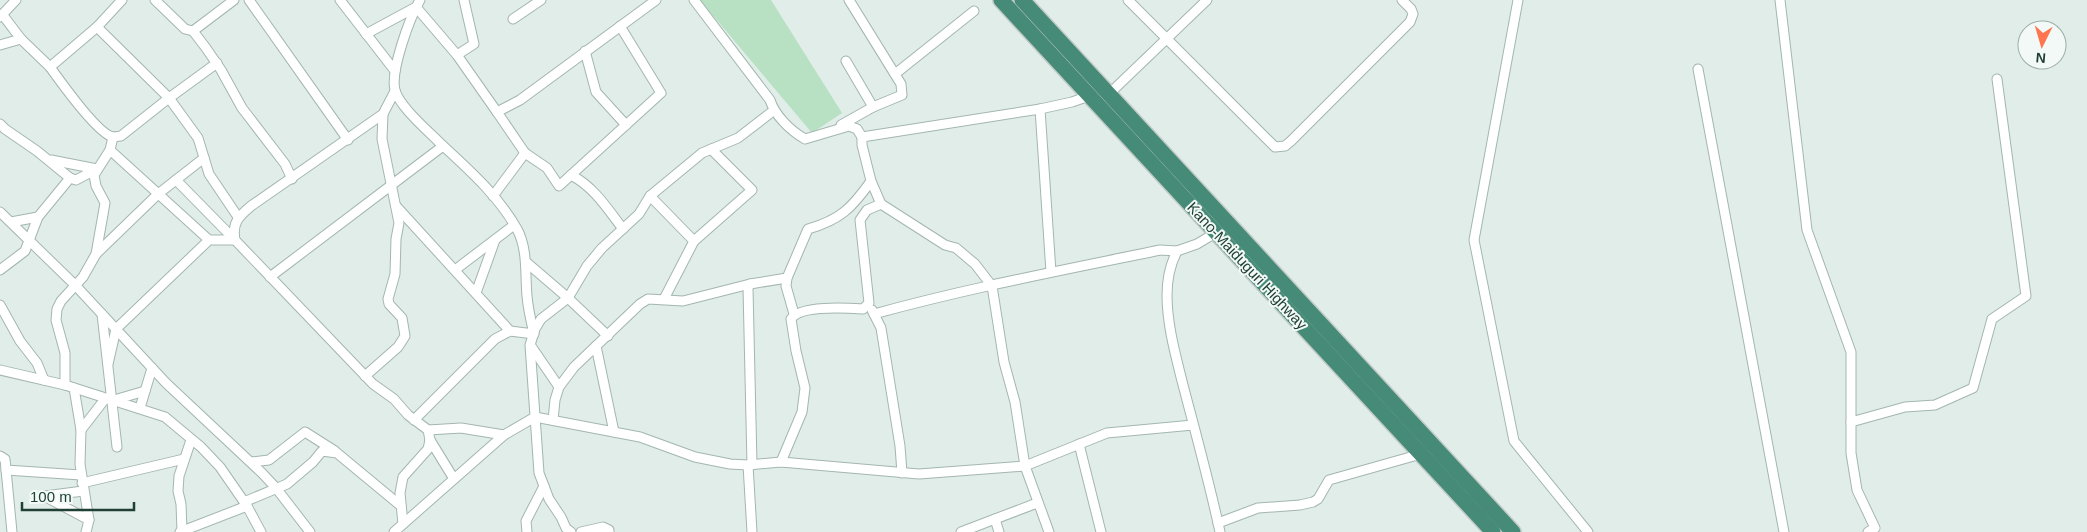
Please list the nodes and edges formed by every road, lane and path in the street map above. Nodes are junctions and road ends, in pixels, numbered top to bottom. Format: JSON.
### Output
{"nodes":[{"id":1,"x":16,"y":0,"type":"edge"},
{"id":2,"x":122,"y":0,"type":"edge"},
{"id":3,"x":155,"y":0,"type":"edge"},
{"id":4,"x":234,"y":0,"type":"edge"},
{"id":5,"x":249,"y":0,"type":"edge"},
{"id":6,"x":340,"y":0,"type":"edge"},
{"id":7,"x":464,"y":0,"type":"edge"},
{"id":8,"x":540,"y":0,"type":"edge"},
{"id":9,"x":656,"y":0,"type":"edge"},
{"id":10,"x":694,"y":0,"type":"edge"},
{"id":11,"x":850,"y":0,"type":"edge"},
{"id":12,"x":1001,"y":0,"type":"edge"},
{"id":13,"x":1022,"y":0,"type":"edge"},
{"id":14,"x":1128,"y":0,"type":"edge"},
{"id":15,"x":1207,"y":0,"type":"edge"},
{"id":16,"x":1402,"y":0,"type":"edge"},
{"id":17,"x":1518,"y":0,"type":"edge"},
{"id":18,"x":1780,"y":0,"type":"edge"},
{"id":19,"x":418,"y":3,"type":"edge"},
{"id":20,"x":974,"y":11,"type":"dead end"},
{"id":21,"x":1,"y":15,"type":"edge"},
{"id":22,"x":513,"y":19,"type":"dead end"},
{"id":23,"x":620,"y":26,"type":"junction"},
{"id":24,"x":98,"y":27,"type":"junction"},
{"id":25,"x":193,"y":31,"type":"junction"},
{"id":26,"x":366,"y":34,"type":"junction"},
{"id":27,"x":21,"y":39,"type":"junction"},
{"id":28,"x":1167,"y":39,"type":"junction"},
{"id":29,"x":0,"y":45,"type":"edge"},
{"id":30,"x":584,"y":51,"type":"junction"},
{"id":31,"x":457,"y":55,"type":"junction"},
{"id":32,"x":846,"y":61,"type":"dead end"},
{"id":33,"x":217,"y":63,"type":"junction"},
{"id":34,"x":50,"y":67,"type":"junction"},
{"id":35,"x":1698,"y":69,"type":"dead end"},
{"id":36,"x":396,"y":72,"type":"junction"},
{"id":37,"x":895,"y":74,"type":"junction"},
{"id":38,"x":1996,"y":79,"type":"dead end"},
{"id":39,"x":395,"y":91,"type":"junction"},
{"id":40,"x":1109,"y":94,"type":"junction"},
{"id":41,"x":1089,"y":96,"type":"junction"},
{"id":42,"x":169,"y":98,"type":"junction"},
{"id":43,"x":873,"y":107,"type":"junction"},
{"id":44,"x":1040,"y":109,"type":"junction"},
{"id":45,"x":774,"y":111,"type":"junction"},
{"id":46,"x":497,"y":112,"type":"junction"},
{"id":47,"x":383,"y":114,"type":"junction"},
{"id":48,"x":0,"y":124,"type":"edge"},
{"id":49,"x":626,"y":125,"type":"junction"},
{"id":50,"x":834,"y":129,"type":"junction"},
{"id":51,"x":114,"y":137,"type":"junction"},
{"id":52,"x":862,"y":137,"type":"junction"},
{"id":53,"x":348,"y":140,"type":"junction"},
{"id":54,"x":444,"y":146,"type":"junction"},
{"id":55,"x":711,"y":149,"type":"junction"},
{"id":56,"x":110,"y":150,"type":"junction"},
{"id":57,"x":524,"y":153,"type":"junction"},
{"id":58,"x":204,"y":158,"type":"junction"},
{"id":59,"x":48,"y":160,"type":"junction"},
{"id":60,"x":97,"y":169,"type":"junction"},
{"id":61,"x":571,"y":175,"type":"junction"},
{"id":62,"x":70,"y":178,"type":"junction"},
{"id":63,"x":292,"y":178,"type":"junction"},
{"id":64,"x":176,"y":180,"type":"junction"},
{"id":65,"x":871,"y":181,"type":"junction"},
{"id":66,"x":391,"y":186,"type":"junction"},
{"id":67,"x":158,"y":194,"type":"junction"},
{"id":68,"x":493,"y":196,"type":"junction"},
{"id":69,"x":650,"y":196,"type":"junction"},
{"id":70,"x":881,"y":204,"type":"junction"},
{"id":71,"x":395,"y":206,"type":"junction"},
{"id":72,"x":0,"y":212,"type":"edge"},
{"id":73,"x":38,"y":217,"type":"junction"},
{"id":74,"x":238,"y":217,"type":"junction"},
{"id":75,"x":10,"y":222,"type":"junction"},
{"id":76,"x":514,"y":225,"type":"junction"},
{"id":77,"x":623,"y":229,"type":"junction"},
{"id":78,"x":1217,"y":232,"type":"junction"},
{"id":79,"x":28,"y":240,"type":"junction"},
{"id":80,"x":209,"y":240,"type":"junction"},
{"id":81,"x":235,"y":240,"type":"junction"},
{"id":82,"x":495,"y":240,"type":"junction"},
{"id":83,"x":694,"y":242,"type":"junction"},
{"id":84,"x":1177,"y":251,"type":"junction"},
{"id":85,"x":96,"y":254,"type":"junction"},
{"id":86,"x":526,"y":262,"type":"junction"},
{"id":87,"x":0,"y":270,"type":"edge"},
{"id":88,"x":455,"y":270,"type":"junction"},
{"id":89,"x":1051,"y":272,"type":"junction"},
{"id":90,"x":270,"y":277,"type":"junction"},
{"id":91,"x":787,"y":278,"type":"junction"},
{"id":92,"x":750,"y":284,"type":"junction"},
{"id":93,"x":75,"y":285,"type":"junction"},
{"id":94,"x":992,"y":286,"type":"junction"},
{"id":95,"x":476,"y":293,"type":"junction"},
{"id":96,"x":568,"y":298,"type":"junction"},
{"id":97,"x":664,"y":299,"type":"junction"},
{"id":98,"x":869,"y":303,"type":"junction"},
{"id":99,"x":0,"y":305,"type":"edge"},
{"id":100,"x":102,"y":314,"type":"junction"},
{"id":101,"x":794,"y":314,"type":"junction"},
{"id":102,"x":874,"y":314,"type":"junction"},
{"id":103,"x":116,"y":330,"type":"junction"},
{"id":104,"x":510,"y":331,"type":"junction"},
{"id":105,"x":534,"y":334,"type":"junction"},
{"id":106,"x":608,"y":336,"type":"junction"},
{"id":107,"x":530,"y":345,"type":"junction"},
{"id":108,"x":596,"y":346,"type":"junction"},
{"id":109,"x":108,"y":364,"type":"junction"},
{"id":110,"x":152,"y":368,"type":"junction"},
{"id":111,"x":0,"y":370,"type":"edge"},
{"id":112,"x":365,"y":376,"type":"junction"},
{"id":113,"x":44,"y":380,"type":"junction"},
{"id":114,"x":69,"y":387,"type":"junction"},
{"id":115,"x":559,"y":387,"type":"junction"},
{"id":116,"x":145,"y":391,"type":"junction"},
{"id":117,"x":109,"y":400,"type":"junction"},
{"id":118,"x":140,"y":408,"type":"junction"},
{"id":119,"x":535,"y":417,"type":"junction"},
{"id":120,"x":414,"y":420,"type":"junction"},
{"id":121,"x":553,"y":420,"type":"junction"},
{"id":122,"x":1851,"y":422,"type":"junction"},
{"id":123,"x":1194,"y":425,"type":"junction"},
{"id":124,"x":81,"y":430,"type":"junction"},
{"id":125,"x":428,"y":430,"type":"junction"},
{"id":126,"x":614,"y":432,"type":"junction"},
{"id":127,"x":504,"y":435,"type":"junction"},
{"id":128,"x":191,"y":440,"type":"junction"},
{"id":129,"x":430,"y":440,"type":"junction"},
{"id":130,"x":1079,"y":444,"type":"junction"},
{"id":131,"x":117,"y":447,"type":"dead end"},
{"id":132,"x":337,"y":452,"type":"junction"},
{"id":133,"x":1421,"y":454,"type":"junction"},
{"id":134,"x":0,"y":456,"type":"edge"},
{"id":135,"x":184,"y":459,"type":"junction"},
{"id":136,"x":251,"y":462,"type":"junction"},
{"id":137,"x":781,"y":462,"type":"junction"},
{"id":138,"x":750,"y":465,"type":"junction"},
{"id":139,"x":1025,"y":466,"type":"junction"},
{"id":140,"x":6,"y":470,"type":"junction"},
{"id":141,"x":902,"y":473,"type":"junction"},
{"id":142,"x":454,"y":479,"type":"junction"},
{"id":143,"x":4,"y":483,"type":"edge"},
{"id":144,"x":82,"y":483,"type":"junction"},
{"id":145,"x":544,"y":486,"type":"junction"},
{"id":146,"x":276,"y":488,"type":"junction"},
{"id":147,"x":1037,"y":502,"type":"junction"},
{"id":148,"x":246,"y":504,"type":"junction"},
{"id":149,"x":402,"y":506,"type":"junction"},
{"id":150,"x":994,"y":519,"type":"junction"},
{"id":151,"x":89,"y":520,"type":"junction"},
{"id":152,"x":1219,"y":527,"type":"edge"},
{"id":153,"x":398,"y":529,"type":"edge"},
{"id":154,"x":12,"y":532,"type":"edge"},
{"id":155,"x":86,"y":532,"type":"edge"},
{"id":156,"x":181,"y":532,"type":"edge"},
{"id":157,"x":261,"y":532,"type":"edge"},
{"id":158,"x":310,"y":532,"type":"edge"},
{"id":159,"x":527,"y":532,"type":"edge"},
{"id":160,"x":571,"y":532,"type":"edge"},
{"id":161,"x":581,"y":532,"type":"edge"},
{"id":162,"x":609,"y":532,"type":"edge"},
{"id":163,"x":752,"y":532,"type":"edge"},
{"id":164,"x":963,"y":532,"type":"edge"},
{"id":165,"x":999,"y":532,"type":"edge"},
{"id":166,"x":1049,"y":532,"type":"edge"},
{"id":167,"x":1101,"y":532,"type":"edge"},
{"id":168,"x":1493,"y":532,"type":"edge"},
{"id":169,"x":1513,"y":532,"type":"edge"},
{"id":170,"x":1588,"y":532,"type":"edge"},
{"id":171,"x":1784,"y":532,"type":"edge"},
{"id":172,"x":1868,"y":532,"type":"edge"}],
"edges":[{"from":1,"to":21,"type":"street"},
{"from":2,"to":24,"type":"street"},
{"from":3,"to":25,"type":"street"},
{"from":4,"to":25,"type":"street"},
{"from":5,"to":53,"type":"street"},
{"from":6,"to":26,"type":"street"},
{"from":7,"to":31,"type":"street"},
{"from":8,"to":22,"type":"street"},
{"from":9,"to":23,"type":"street"},
{"from":10,"to":45,"type":"street"},
{"from":11,"to":37,"type":"street"},
{"from":12,"to":41,"type":"highway","name":"Kano-Maiduguri Highway"},
{"from":13,"to":40,"type":"highway","name":"Kano-Maiduguri Highway"},
{"from":14,"to":28,"type":"street"},
{"from":15,"to":28,"type":"street"},
{"from":16,"to":28,"type":"street"},
{"from":17,"to":170,"type":"street"},
{"from":18,"to":122,"type":"street"},
{"from":19,"to":26,"type":"street"},
{"from":19,"to":31,"type":"street"},
{"from":19,"to":36,"type":"street"},
{"from":20,"to":37,"type":"street"},
{"from":21,"to":27,"type":"street"},
{"from":23,"to":30,"type":"street"},
{"from":23,"to":49,"type":"street"},
{"from":24,"to":34,"type":"street"},
{"from":24,"to":42,"type":"street"},
{"from":25,"to":33,"type":"street"},
{"from":26,"to":36,"type":"street"},
{"from":27,"to":29,"type":"street"},
{"from":27,"to":34,"type":"street"},
{"from":28,"to":40,"type":"street"},
{"from":30,"to":46,"type":"street"},
{"from":30,"to":49,"type":"street"},
{"from":31,"to":46,"type":"street"},
{"from":32,"to":43,"type":"street"},
{"from":33,"to":42,"type":"street"},
{"from":33,"to":63,"type":"street"},
{"from":34,"to":51,"type":"street"},
{"from":35,"to":171,"type":"street"},
{"from":36,"to":39,"type":"street"},
{"from":37,"to":43,"type":"street"},
{"from":38,"to":122,"type":"street"},
{"from":39,"to":47,"type":"street"},
{"from":39,"to":54,"type":"street"},
{"from":40,"to":169,"type":"highway","name":"Kano-Maiduguri Highway"},
{"from":41,"to":44,"type":"street"},
{"from":41,"to":78,"type":"highway","name":"Kano-Maiduguri Highway"},
{"from":42,"to":51,"type":"street"},
{"from":42,"to":58,"type":"street"},
{"from":43,"to":50,"type":"street"},
{"from":44,"to":52,"type":"street"},
{"from":44,"to":89,"type":"street"},
{"from":45,"to":50,"type":"street"},
{"from":45,"to":55,"type":"street"},
{"from":46,"to":57,"type":"street"},
{"from":47,"to":53,"type":"street"},
{"from":47,"to":66,"type":"street"},
{"from":48,"to":59,"type":"street"},
{"from":49,"to":61,"type":"street"},
{"from":50,"to":52,"type":"street"},
{"from":51,"to":56,"type":"street"},
{"from":52,"to":65,"type":"street"},
{"from":53,"to":63,"type":"street"},
{"from":54,"to":66,"type":"street"},
{"from":54,"to":68,"type":"street"},
{"from":55,"to":69,"type":"street"},
{"from":55,"to":83,"type":"street"},
{"from":56,"to":60,"type":"street"},
{"from":56,"to":67,"type":"street"},
{"from":57,"to":61,"type":"street"},
{"from":57,"to":68,"type":"street"},
{"from":58,"to":64,"type":"street"},
{"from":58,"to":74,"type":"street"},
{"from":59,"to":60,"type":"street"},
{"from":59,"to":62,"type":"street"},
{"from":60,"to":62,"type":"street"},
{"from":60,"to":85,"type":"street"},
{"from":61,"to":77,"type":"street"},
{"from":62,"to":73,"type":"street"},
{"from":63,"to":74,"type":"street"},
{"from":64,"to":67,"type":"street"},
{"from":64,"to":81,"type":"street"},
{"from":65,"to":70,"type":"street"},
{"from":65,"to":91,"type":"street"},
{"from":66,"to":71,"type":"street"},
{"from":66,"to":90,"type":"street"},
{"from":67,"to":80,"type":"street"},
{"from":67,"to":85,"type":"street"},
{"from":68,"to":76,"type":"street"},
{"from":69,"to":77,"type":"street"},
{"from":69,"to":83,"type":"street"},
{"from":70,"to":94,"type":"street"},
{"from":70,"to":98,"type":"street"},
{"from":71,"to":88,"type":"street"},
{"from":71,"to":112,"type":"street"},
{"from":72,"to":75,"type":"street"},
{"from":73,"to":75,"type":"street"},
{"from":73,"to":79,"type":"street"},
{"from":74,"to":81,"type":"street"},
{"from":75,"to":79,"type":"street"},
{"from":76,"to":82,"type":"street"},
{"from":76,"to":86,"type":"street"},
{"from":77,"to":96,"type":"street"},
{"from":78,"to":84,"type":"street"},
{"from":78,"to":133,"type":"highway","name":"Kano-Maiduguri Highway"},
{"from":79,"to":87,"type":"street"},
{"from":79,"to":93,"type":"street"},
{"from":80,"to":81,"type":"street"},
{"from":80,"to":103,"type":"street"},
{"from":81,"to":90,"type":"street"},
{"from":82,"to":88,"type":"street"},
{"from":82,"to":95,"type":"street"},
{"from":83,"to":97,"type":"street"},
{"from":84,"to":89,"type":"street"},
{"from":84,"to":123,"type":"street"},
{"from":85,"to":93,"type":"street"},
{"from":86,"to":96,"type":"street"},
{"from":86,"to":105,"type":"street"},
{"from":88,"to":95,"type":"street"},
{"from":89,"to":94,"type":"street"},
{"from":90,"to":112,"type":"street"},
{"from":91,"to":92,"type":"street"},
{"from":91,"to":101,"type":"street"},
{"from":92,"to":97,"type":"street"},
{"from":92,"to":138,"type":"street"},
{"from":93,"to":100,"type":"street"},
{"from":93,"to":114,"type":"street"},
{"from":94,"to":102,"type":"street"},
{"from":94,"to":139,"type":"street"},
{"from":95,"to":104,"type":"street"},
{"from":96,"to":105,"type":"street"},
{"from":96,"to":106,"type":"street"},
{"from":97,"to":106,"type":"street"},
{"from":98,"to":101,"type":"street"},
{"from":98,"to":102,"type":"street"},
{"from":99,"to":113,"type":"street"},
{"from":100,"to":103,"type":"street"},
{"from":100,"to":109,"type":"street"},
{"from":101,"to":137,"type":"street"},
{"from":102,"to":141,"type":"street"},
{"from":103,"to":109,"type":"street"},
{"from":103,"to":110,"type":"street"},
{"from":104,"to":105,"type":"street"},
{"from":104,"to":120,"type":"street"},
{"from":105,"to":107,"type":"street"},
{"from":106,"to":108,"type":"street"},
{"from":107,"to":115,"type":"street"},
{"from":107,"to":119,"type":"street"},
{"from":108,"to":115,"type":"street"},
{"from":108,"to":126,"type":"street"},
{"from":109,"to":117,"type":"street"},
{"from":110,"to":116,"type":"street"},
{"from":110,"to":136,"type":"street"},
{"from":111,"to":113,"type":"street"},
{"from":112,"to":120,"type":"street"},
{"from":113,"to":114,"type":"street"},
{"from":114,"to":117,"type":"street"},
{"from":114,"to":124,"type":"street"},
{"from":115,"to":121,"type":"street"},
{"from":116,"to":117,"type":"street"},
{"from":116,"to":118,"type":"street"},
{"from":117,"to":118,"type":"street"},
{"from":117,"to":124,"type":"street"},
{"from":117,"to":131,"type":"street"},
{"from":118,"to":128,"type":"street"},
{"from":119,"to":121,"type":"street"},
{"from":119,"to":127,"type":"street"},
{"from":119,"to":145,"type":"street"},
{"from":120,"to":125,"type":"street"},
{"from":121,"to":126,"type":"street"},
{"from":122,"to":172,"type":"street"},
{"from":123,"to":130,"type":"street"},
{"from":123,"to":152,"type":"street"},
{"from":124,"to":144,"type":"street"},
{"from":125,"to":127,"type":"street"},
{"from":125,"to":129,"type":"street"},
{"from":126,"to":138,"type":"street"},
{"from":127,"to":142,"type":"street"},
{"from":128,"to":135,"type":"street"},
{"from":128,"to":148,"type":"street"},
{"from":129,"to":142,"type":"street"},
{"from":129,"to":149,"type":"street"},
{"from":130,"to":139,"type":"street"},
{"from":130,"to":167,"type":"street"},
{"from":132,"to":136,"type":"street"},
{"from":132,"to":146,"type":"street"},
{"from":132,"to":149,"type":"street"},
{"from":133,"to":152,"type":"street"},
{"from":133,"to":168,"type":"highway","name":"Kano-Maiduguri Highway"},
{"from":134,"to":140,"type":"street"},
{"from":135,"to":144,"type":"street"},
{"from":135,"to":156,"type":"street"},
{"from":136,"to":146,"type":"street"},
{"from":137,"to":138,"type":"street"},
{"from":137,"to":141,"type":"street"},
{"from":138,"to":163,"type":"street"},
{"from":139,"to":141,"type":"street"},
{"from":139,"to":147,"type":"street"},
{"from":140,"to":143,"type":"street"},
{"from":140,"to":144,"type":"street"},
{"from":142,"to":153,"type":"street"},
{"from":143,"to":154,"type":"street"},
{"from":144,"to":151,"type":"street"},
{"from":144,"to":151,"type":"street"},
{"from":145,"to":159,"type":"street"},
{"from":145,"to":160,"type":"street"},
{"from":146,"to":148,"type":"street"},
{"from":146,"to":158,"type":"street"},
{"from":147,"to":150,"type":"street"},
{"from":147,"to":166,"type":"street"},
{"from":148,"to":156,"type":"street"},
{"from":148,"to":157,"type":"street"},
{"from":149,"to":153,"type":"street"},
{"from":150,"to":164,"type":"street"},
{"from":150,"to":165,"type":"street"},
{"from":151,"to":155,"type":"street"},
{"from":161,"to":162,"type":"street"}]}
